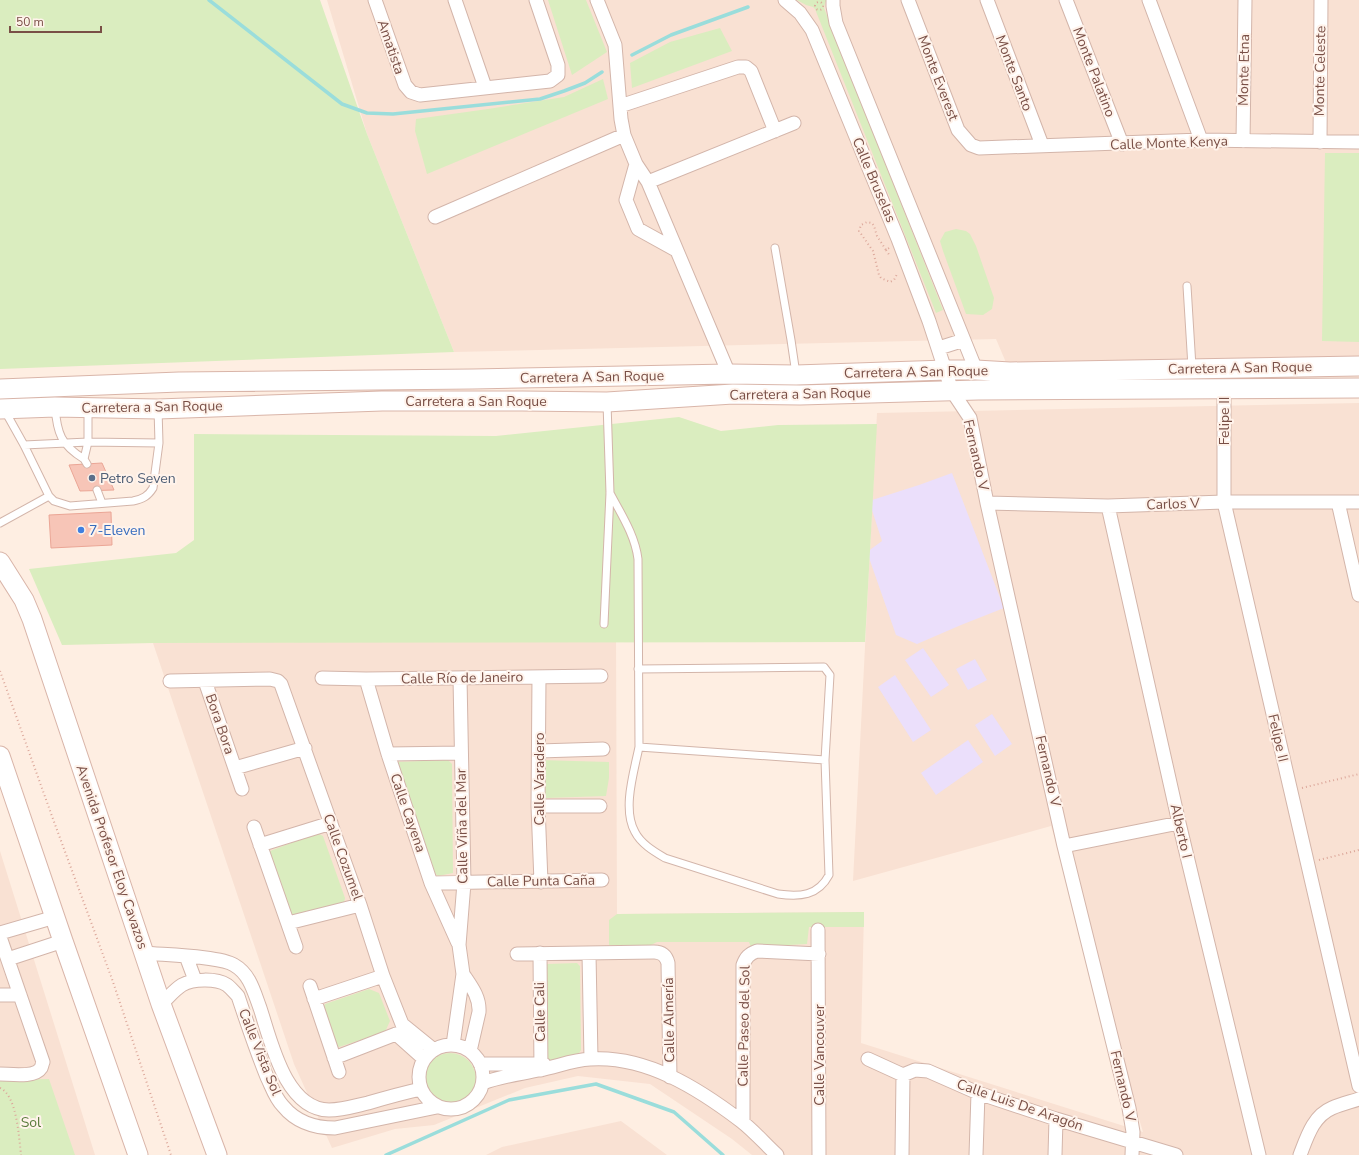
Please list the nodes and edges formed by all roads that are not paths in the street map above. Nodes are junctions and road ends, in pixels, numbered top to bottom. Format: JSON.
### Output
{"nodes":[{"id":1,"x":375,"y":0,"type":"edge"},
{"id":2,"x":455,"y":0,"type":"edge"},
{"id":3,"x":536,"y":0,"type":"edge"},
{"id":4,"x":597,"y":0,"type":"edge"},
{"id":5,"x":785,"y":0,"type":"edge"},
{"id":6,"x":833,"y":0,"type":"edge"},
{"id":7,"x":908,"y":0,"type":"edge"},
{"id":8,"x":987,"y":0,"type":"edge"},
{"id":9,"x":1066,"y":0,"type":"edge"},
{"id":10,"x":1149,"y":0,"type":"edge"},
{"id":11,"x":1245,"y":0,"type":"edge"},
{"id":12,"x":1321,"y":0,"type":"edge"},
{"id":13,"x":485,"y":87,"type":"junction"},
{"id":14,"x":620,"y":106,"type":"junction"},
{"id":15,"x":794,"y":123,"type":"dead end"},
{"id":16,"x":775,"y":131,"type":"junction"},
{"id":17,"x":624,"y":136,"type":"junction"},
{"id":18,"x":1201,"y":140,"type":"junction"},
{"id":19,"x":1243,"y":141,"type":"junction"},
{"id":20,"x":1320,"y":142,"type":"junction"},
{"id":21,"x":1359,"y":142,"type":"edge"},
{"id":22,"x":1122,"y":144,"type":"junction"},
{"id":23,"x":1042,"y":145,"type":"junction"},
{"id":24,"x":979,"y":148,"type":"joint"},
{"id":25,"x":636,"y":164,"type":"junction"},
{"id":26,"x":648,"y":182,"type":"junction"},
{"id":27,"x":435,"y":217,"type":"dead end"},
{"id":28,"x":775,"y":248,"type":"dead end"},
{"id":29,"x":676,"y":250,"type":"junction"},
{"id":30,"x":1187,"y":286,"type":"dead end"},
{"id":31,"x":964,"y":340,"type":"junction"},
{"id":32,"x":939,"y":348,"type":"junction"},
{"id":33,"x":1359,"y":366,"type":"edge"},
{"id":34,"x":1192,"y":368,"type":"junction"},
{"id":35,"x":946,"y":370,"type":"junction"},
{"id":36,"x":976,"y":370,"type":"junction"},
{"id":37,"x":729,"y":374,"type":"junction"},
{"id":38,"x":796,"y":375,"type":"junction"},
{"id":39,"x":658,"y":376,"type":"junction"},
{"id":40,"x":554,"y":377,"type":"junction"},
{"id":41,"x":473,"y":379,"type":"joint"},
{"id":42,"x":1224,"y":388,"type":"junction"},
{"id":43,"x":1359,"y":388,"type":"edge"},
{"id":44,"x":0,"y":390,"type":"edge"},
{"id":45,"x":952,"y":391,"type":"junction"},
{"id":46,"x":607,"y":402,"type":"junction"},
{"id":47,"x":55,"y":407,"type":"junction"},
{"id":48,"x":88,"y":408,"type":"junction"},
{"id":49,"x":2,"y":409,"type":"edge"},
{"id":50,"x":158,"y":409,"type":"junction"},
{"id":51,"x":88,"y":442,"type":"junction"},
{"id":52,"x":159,"y":443,"type":"junction"},
{"id":53,"x":24,"y":444,"type":"junction"},
{"id":54,"x":65,"y":444,"type":"junction"},
{"id":55,"x":97,"y":490,"type":"dead end"},
{"id":56,"x":610,"y":493,"type":"junction"},
{"id":57,"x":49,"y":496,"type":"junction"},
{"id":58,"x":1224,"y":502,"type":"junction"},
{"id":59,"x":1338,"y":502,"type":"junction"},
{"id":60,"x":1359,"y":502,"type":"edge"},
{"id":61,"x":102,"y":503,"type":"junction"},
{"id":62,"x":987,"y":503,"type":"junction"},
{"id":63,"x":1108,"y":506,"type":"junction"},
{"id":64,"x":0,"y":523,"type":"edge"},
{"id":65,"x":0,"y":562,"type":"edge"},
{"id":66,"x":7,"y":582,"type":"edge"},
{"id":67,"x":1359,"y":595,"type":"edge"},
{"id":68,"x":604,"y":624,"type":"dead end"},
{"id":69,"x":638,"y":669,"type":"junction"},
{"id":70,"x":602,"y":676,"type":"dead end"},
{"id":71,"x":539,"y":677,"type":"junction"},
{"id":72,"x":322,"y":678,"type":"dead end"},
{"id":73,"x":460,"y":678,"type":"junction"},
{"id":74,"x":366,"y":679,"type":"junction"},
{"id":75,"x":205,"y":681,"type":"junction"},
{"id":76,"x":170,"y":682,"type":"dead end"},
{"id":77,"x":284,"y":689,"type":"joint"},
{"id":78,"x":305,"y":748,"type":"junction"},
{"id":79,"x":639,"y":748,"type":"junction"},
{"id":80,"x":603,"y":749,"type":"dead end"},
{"id":81,"x":539,"y":751,"type":"junction"},
{"id":82,"x":461,"y":753,"type":"junction"},
{"id":83,"x":388,"y":754,"type":"junction"},
{"id":84,"x":0,"y":756,"type":"edge"},
{"id":85,"x":825,"y":760,"type":"junction"},
{"id":86,"x":236,"y":768,"type":"junction"},
{"id":87,"x":242,"y":789,"type":"dead end"},
{"id":88,"x":538,"y":806,"type":"junction"},
{"id":89,"x":600,"y":806,"type":"dead end"},
{"id":90,"x":331,"y":823,"type":"junction"},
{"id":91,"x":1179,"y":823,"type":"junction"},
{"id":92,"x":254,"y":827,"type":"dead end"},
{"id":93,"x":260,"y":845,"type":"junction"},
{"id":94,"x":1064,"y":846,"type":"junction"},
{"id":95,"x":602,"y":880,"type":"dead end"},
{"id":96,"x":541,"y":882,"type":"junction"},
{"id":97,"x":432,"y":883,"type":"junction"},
{"id":98,"x":464,"y":883,"type":"junction"},
{"id":99,"x":360,"y":905,"type":"junction"},
{"id":100,"x":55,"y":918,"type":"junction"},
{"id":101,"x":288,"y":923,"type":"junction"},
{"id":102,"x":818,"y":930,"type":"dead end"},
{"id":103,"x":0,"y":933,"type":"edge"},
{"id":104,"x":0,"y":937,"type":"edge"},
{"id":105,"x":63,"y":941,"type":"junction"},
{"id":106,"x":459,"y":945,"type":"junction"},
{"id":107,"x":296,"y":947,"type":"dead end"},
{"id":108,"x":144,"y":953,"type":"junction"},
{"id":109,"x":540,"y":953,"type":"junction"},
{"id":110,"x":517,"y":954,"type":"dead end"},
{"id":111,"x":589,"y":954,"type":"junction"},
{"id":112,"x":819,"y":954,"type":"junction"},
{"id":113,"x":186,"y":956,"type":"junction"},
{"id":114,"x":8,"y":959,"type":"junction"},
{"id":115,"x":463,"y":974,"type":"junction"},
{"id":116,"x":383,"y":976,"type":"junction"},
{"id":117,"x":195,"y":980,"type":"junction"},
{"id":118,"x":310,"y":986,"type":"dead end"},
{"id":119,"x":0,"y":995,"type":"edge"},
{"id":120,"x":20,"y":995,"type":"junction"},
{"id":121,"x":314,"y":999,"type":"junction"},
{"id":122,"x":161,"y":1004,"type":"junction"},
{"id":123,"x":400,"y":1029,"type":"junction"},
{"id":124,"x":453,"y":1045,"type":"junction"},
{"id":125,"x":434,"y":1050,"type":"junction"},
{"id":126,"x":470,"y":1051,"type":"junction"},
{"id":127,"x":276,"y":1057,"type":"junction"},
{"id":128,"x":334,"y":1058,"type":"junction"},
{"id":129,"x":424,"y":1059,"type":"junction"},
{"id":130,"x":591,"y":1059,"type":"junction"},
{"id":131,"x":868,"y":1059,"type":"dead end"},
{"id":132,"x":261,"y":1062,"type":"junction"},
{"id":133,"x":480,"y":1064,"type":"junction"},
{"id":134,"x":541,"y":1067,"type":"junction"},
{"id":135,"x":339,"y":1072,"type":"dead end"},
{"id":136,"x":0,"y":1074,"type":"edge"},
{"id":137,"x":903,"y":1075,"type":"junction"},
{"id":138,"x":670,"y":1077,"type":"junction"},
{"id":139,"x":483,"y":1082,"type":"junction"},
{"id":140,"x":1359,"y":1086,"type":"edge"},
{"id":141,"x":421,"y":1089,"type":"junction"},
{"id":142,"x":978,"y":1093,"type":"junction"},
{"id":143,"x":1359,"y":1098,"type":"edge"},
{"id":144,"x":437,"y":1107,"type":"junction"},
{"id":145,"x":1056,"y":1119,"type":"junction"},
{"id":146,"x":743,"y":1122,"type":"junction"},
{"id":147,"x":1133,"y":1142,"type":"junction"},
{"id":148,"x":138,"y":1155,"type":"edge"},
{"id":149,"x":217,"y":1155,"type":"edge"},
{"id":150,"x":777,"y":1155,"type":"edge"},
{"id":151,"x":819,"y":1155,"type":"edge"},
{"id":152,"x":902,"y":1155,"type":"edge"},
{"id":153,"x":976,"y":1155,"type":"edge"},
{"id":154,"x":1055,"y":1155,"type":"edge"},
{"id":155,"x":1132,"y":1155,"type":"edge"},
{"id":156,"x":1176,"y":1155,"type":"edge"},
{"id":157,"x":1259,"y":1155,"type":"edge"},
{"id":158,"x":1300,"y":1155,"type":"edge"}],
"edges":[{"from":1,"to":13,"type":"street","name":"Amatista"},
{"from":2,"to":13,"type":"street"},
{"from":3,"to":13,"type":"street"},
{"from":4,"to":14,"type":"street"},
{"from":5,"to":32,"type":"street","name":"Calle Bruselas"},
{"from":6,"to":31,"type":"street","name":"Calle Bruselas"},
{"from":7,"to":24,"type":"street","name":"Monte Everest"},
{"from":8,"to":23,"type":"street","name":"Monte Santo"},
{"from":9,"to":22,"type":"street","name":"Monte Palatino"},
{"from":10,"to":18,"type":"street"},
{"from":11,"to":19,"type":"street","name":"Monte Etna"},
{"from":12,"to":20,"type":"street","name":"Monte Celeste"},
{"from":14,"to":16,"type":"street"},
{"from":14,"to":17,"type":"street"},
{"from":15,"to":16,"type":"street"},
{"from":16,"to":26,"type":"street"},
{"from":17,"to":25,"type":"street"},
{"from":17,"to":27,"type":"street"},
{"from":18,"to":19,"type":"street","name":"Calle Monte Kenya"},
{"from":18,"to":22,"type":"street","name":"Calle Monte Kenya"},
{"from":19,"to":20,"type":"street","name":"Calle Monte Kenya"},
{"from":20,"to":21,"type":"street","name":"Calle Monte Kenya"},
{"from":22,"to":23,"type":"street","name":"Calle Monte Kenya"},
{"from":23,"to":24,"type":"street","name":"Calle Monte Kenya"},
{"from":25,"to":26,"type":"street"},
{"from":25,"to":29,"type":"street"},
{"from":26,"to":29,"type":"street"},
{"from":28,"to":38,"type":"lane"},
{"from":29,"to":37,"type":"street"},
{"from":30,"to":34,"type":"lane"},
{"from":31,"to":32,"type":"street"},
{"from":31,"to":36,"type":"street","name":"Calle Bruselas"},
{"from":32,"to":35,"type":"street","name":"Calle Bruselas"},
{"from":33,"to":34,"type":"main road","name":"Carretera A San Roque"},
{"from":34,"to":36,"type":"main road","name":"Carretera A San Roque"},
{"from":35,"to":36,"type":"main road","name":"Carretera A San Roque"},
{"from":35,"to":38,"type":"main road","name":"Carretera A San Roque"},
{"from":35,"to":45,"type":"street","name":"Fernando V"},
{"from":37,"to":38,"type":"main road","name":"Carretera A San Roque"},
{"from":37,"to":39,"type":"main road","name":"Carretera A San Roque"},
{"from":39,"to":40,"type":"main road","name":"Carretera A San Roque"},
{"from":39,"to":46,"type":"main road"},
{"from":40,"to":41,"type":"main road","name":"Carretera A San Roque"},
{"from":40,"to":46,"type":"main road"},
{"from":41,"to":44,"type":"main road","name":"Carretera a San Roque"},
{"from":42,"to":43,"type":"main road","name":"Carretera A San Roque"},
{"from":42,"to":45,"type":"main road","name":"Carretera A San Roque"},
{"from":42,"to":58,"type":"street","name":"Felipe II"},
{"from":45,"to":46,"type":"main road","name":"Carretera a San Roque"},
{"from":45,"to":62,"type":"street","name":"Fernando V"},
{"from":46,"to":50,"type":"main road","name":"Carretera a San Roque"},
{"from":46,"to":56,"type":"lane"},
{"from":47,"to":48,"type":"main road","name":"Carretera a San Roque"},
{"from":47,"to":49,"type":"main road","name":"Carretera a San Roque"},
{"from":47,"to":54,"type":"lane"},
{"from":48,"to":50,"type":"main road","name":"Carretera a San Roque"},
{"from":48,"to":51,"type":"lane"},
{"from":49,"to":53,"type":"lane"},
{"from":50,"to":52,"type":"lane"},
{"from":51,"to":52,"type":"lane"},
{"from":51,"to":54,"type":"lane"},
{"from":51,"to":54,"type":"lane"},
{"from":52,"to":61,"type":"lane"},
{"from":53,"to":54,"type":"lane"},
{"from":53,"to":57,"type":"lane"},
{"from":55,"to":61,"type":"lane"},
{"from":56,"to":68,"type":"lane"},
{"from":56,"to":69,"type":"lane"},
{"from":57,"to":61,"type":"lane"},
{"from":57,"to":64,"type":"lane"},
{"from":58,"to":59,"type":"street","name":"Carlos V"},
{"from":58,"to":63,"type":"street","name":"Carlos V"},
{"from":58,"to":140,"type":"street","name":"Felipe II"},
{"from":59,"to":60,"type":"street","name":"Carlos V"},
{"from":59,"to":67,"type":"street"},
{"from":62,"to":63,"type":"street","name":"Carlos V"},
{"from":62,"to":94,"type":"street","name":"Fernando V"},
{"from":63,"to":91,"type":"street","name":"Alberto I"},
{"from":65,"to":66,"type":"main road","name":"Avenida Profesor Eloy Cavazos"},
{"from":66,"to":108,"type":"main road","name":"Avenida Profesor Eloy Cavazos"},
{"from":69,"to":79,"type":"lane"},
{"from":69,"to":85,"type":"lane"},
{"from":70,"to":71,"type":"street","name":"Calle Río de Janeiro"},
{"from":71,"to":73,"type":"street","name":"Calle Río de Janeiro"},
{"from":71,"to":81,"type":"street","name":"Calle Varadero"},
{"from":72,"to":74,"type":"street","name":"Calle Río de Janeiro"},
{"from":73,"to":74,"type":"street","name":"Calle Río de Janeiro"},
{"from":73,"to":82,"type":"street","name":"Calle Viña del Mar"},
{"from":74,"to":83,"type":"street","name":"Calle Cayena"},
{"from":75,"to":76,"type":"street","name":"Bora Bora"},
{"from":75,"to":77,"type":"street","name":"Bora Bora"},
{"from":75,"to":86,"type":"street","name":"Bora Bora"},
{"from":77,"to":78,"type":"street","name":"Calle Cozumel"},
{"from":78,"to":86,"type":"street","name":"Bora Bora"},
{"from":78,"to":90,"type":"street","name":"Calle Cozumel"},
{"from":79,"to":85,"type":"lane"},
{"from":79,"to":85,"type":"lane"},
{"from":80,"to":81,"type":"street"},
{"from":81,"to":88,"type":"street","name":"Calle Varadero"},
{"from":82,"to":83,"type":"street"},
{"from":82,"to":98,"type":"street","name":"Calle Viña del Mar"},
{"from":83,"to":97,"type":"street","name":"Calle Cayena"},
{"from":84,"to":100,"type":"main road"},
{"from":86,"to":87,"type":"street","name":"Bora Bora"},
{"from":88,"to":89,"type":"street"},
{"from":88,"to":96,"type":"street","name":"Calle Varadero"},
{"from":90,"to":93,"type":"street"},
{"from":90,"to":99,"type":"street","name":"Calle Cozumel"},
{"from":91,"to":94,"type":"street"},
{"from":91,"to":157,"type":"street","name":"Alberto I"},
{"from":92,"to":93,"type":"street"},
{"from":93,"to":101,"type":"street"},
{"from":94,"to":147,"type":"street","name":"Fernando V"},
{"from":95,"to":96,"type":"street","name":"Calle Punta Caña"},
{"from":96,"to":98,"type":"street","name":"Calle Punta Caña"},
{"from":97,"to":98,"type":"street","name":"Calle Punta Caña"},
{"from":97,"to":106,"type":"street","name":"Calle Cayena"},
{"from":98,"to":106,"type":"street","name":"Calle Viña del Mar"},
{"from":99,"to":101,"type":"street"},
{"from":99,"to":116,"type":"street","name":"Calle Cozumel"},
{"from":100,"to":103,"type":"street"},
{"from":100,"to":105,"type":"main road"},
{"from":101,"to":107,"type":"street"},
{"from":102,"to":112,"type":"street","name":"Calle Vancouver"},
{"from":104,"to":114,"type":"street"},
{"from":105,"to":114,"type":"street"},
{"from":105,"to":148,"type":"main road"},
{"from":106,"to":115,"type":"street","name":"Calle Viña del Mar"},
{"from":108,"to":113,"type":"street","name":"Calle Vista Sol"},
{"from":108,"to":122,"type":"main road","name":"Avenida Profesor Eloy Cavazos"},
{"from":109,"to":110,"type":"street"},
{"from":109,"to":111,"type":"street"},
{"from":109,"to":134,"type":"street","name":"Calle Cali"},
{"from":111,"to":130,"type":"street"},
{"from":111,"to":138,"type":"street","name":"Calle Almería"},
{"from":112,"to":146,"type":"street","name":"Calle Paseo del Sol"},
{"from":112,"to":151,"type":"street","name":"Calle Vancouver"},
{"from":113,"to":117,"type":"street"},
{"from":113,"to":127,"type":"street","name":"Calle Vista Sol"},
{"from":114,"to":120,"type":"street"},
{"from":115,"to":124,"type":"street","name":"Calle Viña del Mar"},
{"from":115,"to":126,"type":"street","name":"Calle Viña del Mar"},
{"from":116,"to":121,"type":"street"},
{"from":116,"to":123,"type":"street","name":"Calle Cozumel"},
{"from":117,"to":122,"type":"street"},
{"from":117,"to":132,"type":"street","name":"Calle Vista Sol"},
{"from":118,"to":121,"type":"street"},
{"from":119,"to":120,"type":"street"},
{"from":120,"to":136,"type":"street"},
{"from":121,"to":128,"type":"street"},
{"from":122,"to":149,"type":"main road","name":"Avenida Profesor Eloy Cavazos"},
{"from":123,"to":125,"type":"street","name":"Calle Cozumel"},
{"from":123,"to":128,"type":"street"},
{"from":123,"to":129,"type":"street","name":"Calle Cozumel"},
{"from":124,"to":125,"type":"street"},
{"from":124,"to":126,"type":"street"},
{"from":125,"to":129,"type":"street"},
{"from":126,"to":133,"type":"street"},
{"from":127,"to":132,"type":"street"},
{"from":127,"to":141,"type":"street","name":"Calle Vista Sol"},
{"from":128,"to":135,"type":"street"},
{"from":129,"to":141,"type":"street"},
{"from":130,"to":134,"type":"street"},
{"from":130,"to":138,"type":"street"},
{"from":131,"to":137,"type":"street"},
{"from":132,"to":144,"type":"street","name":"Calle Vista Sol"},
{"from":133,"to":134,"type":"street"},
{"from":133,"to":139,"type":"street"},
{"from":134,"to":139,"type":"street"},
{"from":137,"to":142,"type":"street","name":"Calle Luis De Aragón"},
{"from":137,"to":152,"type":"street"},
{"from":138,"to":146,"type":"street"},
{"from":139,"to":144,"type":"street"},
{"from":141,"to":144,"type":"street"},
{"from":142,"to":145,"type":"street","name":"Calle Luis De Aragón"},
{"from":142,"to":153,"type":"street"},
{"from":143,"to":158,"type":"street"},
{"from":145,"to":147,"type":"street","name":"Calle Luis De Aragón"},
{"from":145,"to":154,"type":"street"},
{"from":146,"to":150,"type":"street"},
{"from":147,"to":155,"type":"street","name":"Fernando V"},
{"from":147,"to":156,"type":"street","name":"Calle Luis De Aragón"}]}
